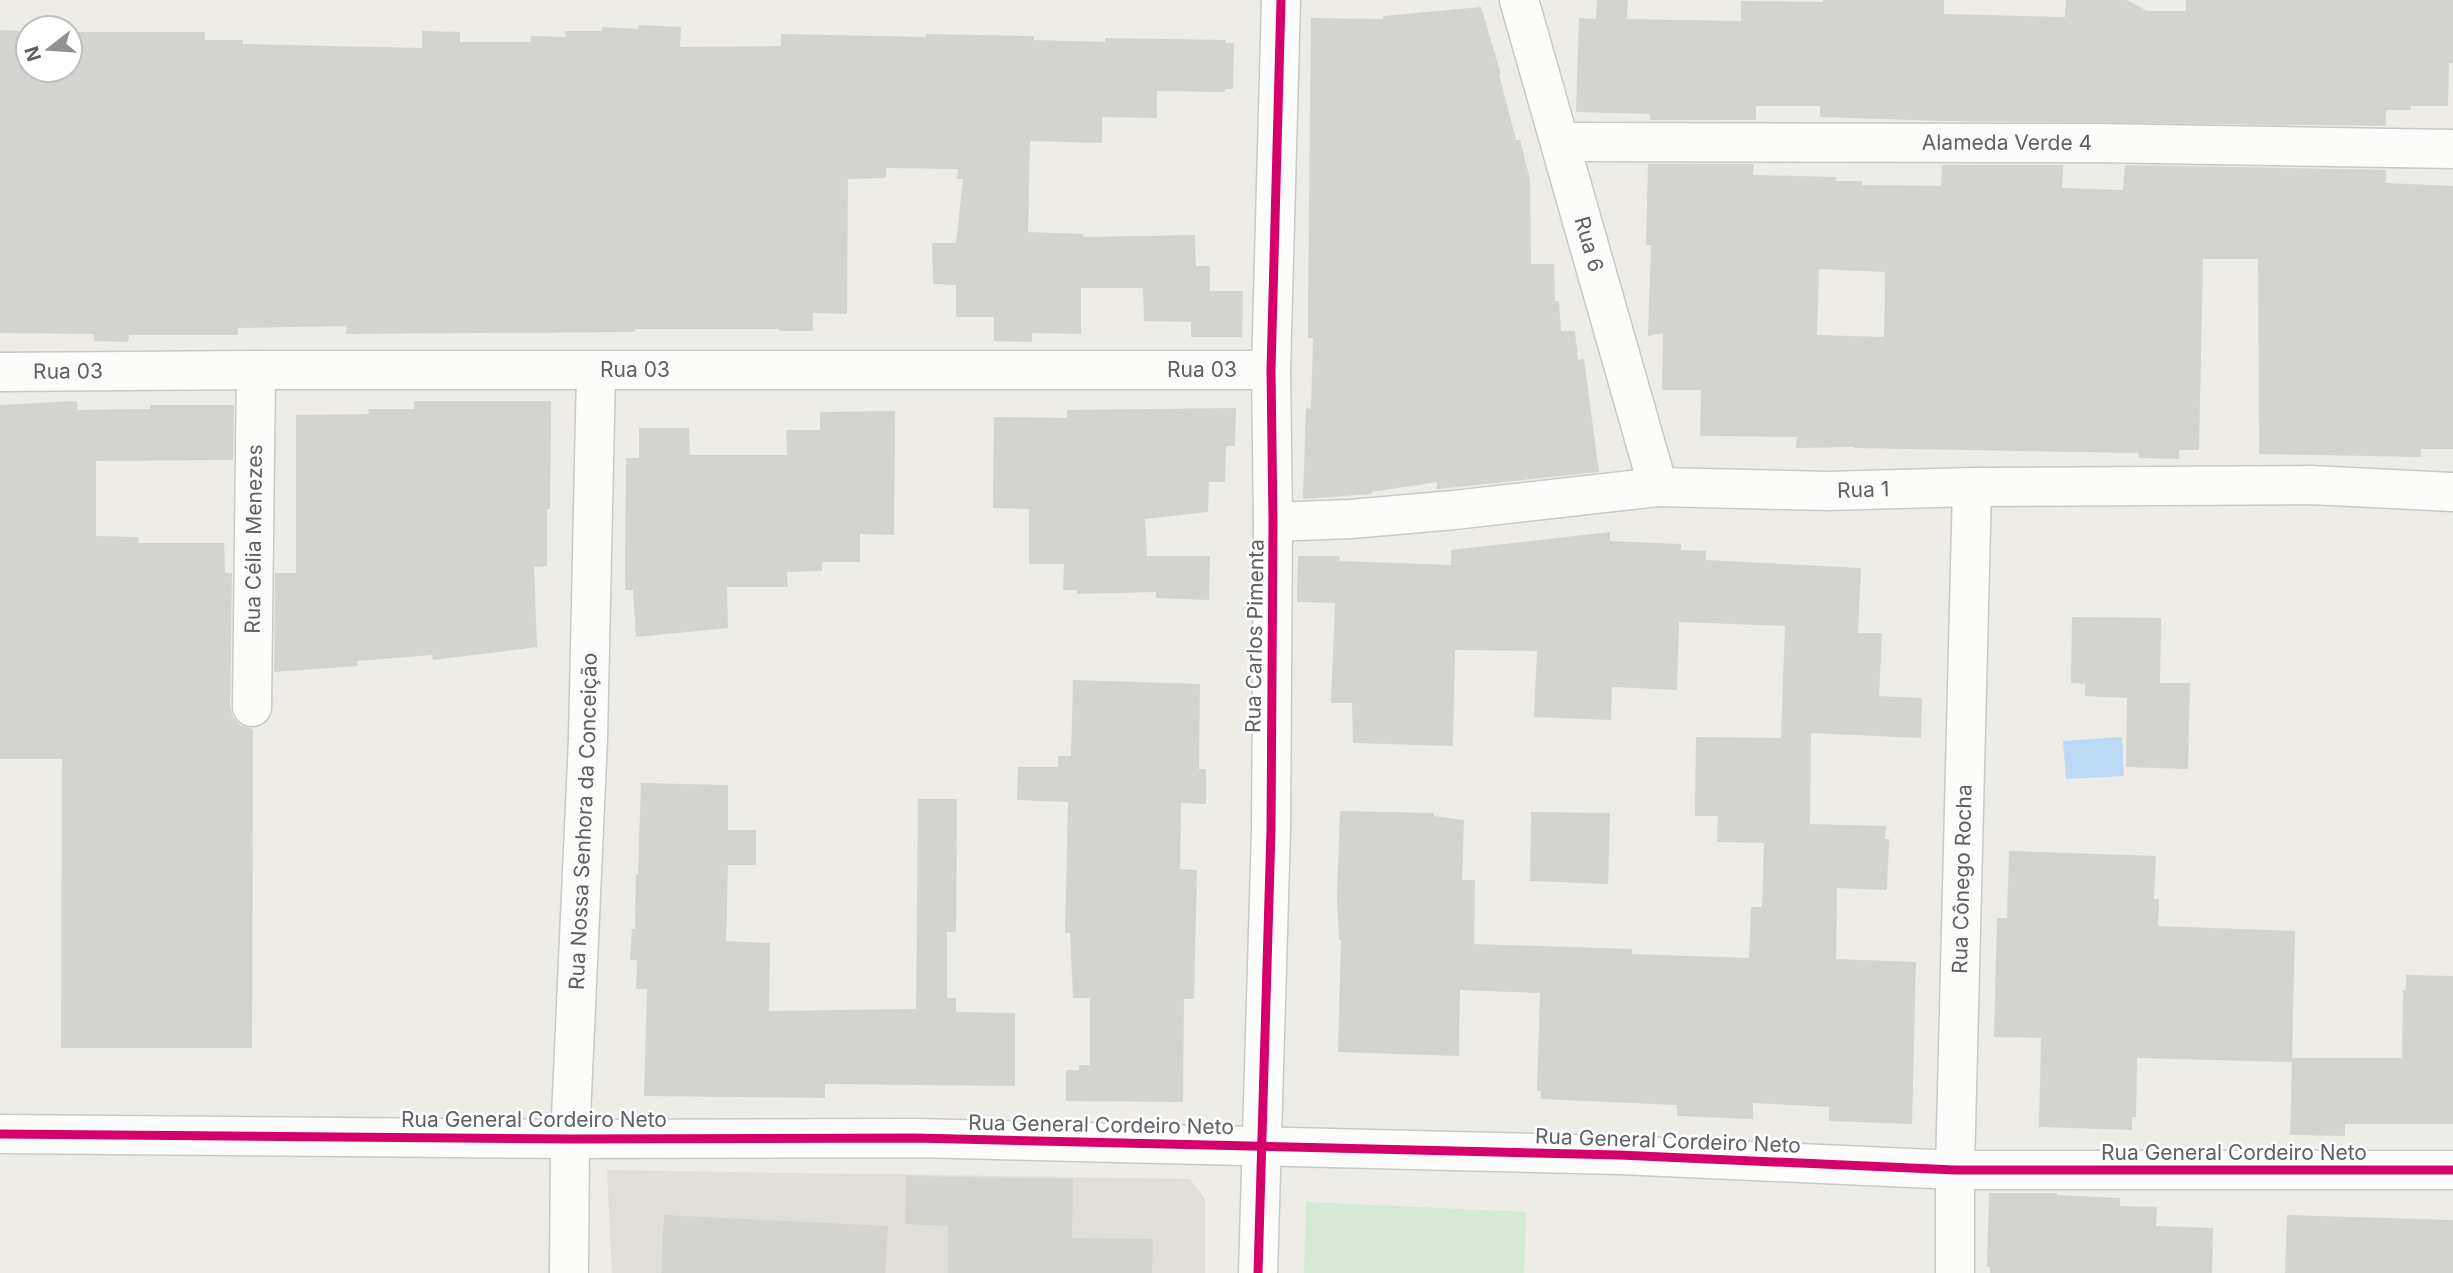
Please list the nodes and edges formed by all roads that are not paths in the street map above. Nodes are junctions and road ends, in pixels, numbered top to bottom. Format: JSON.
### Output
{"nodes":[{"id":1,"x":1281,"y":0,"type":"edge"},
{"id":2,"x":1519,"y":0,"type":"edge"},
{"id":3,"x":1561,"y":142,"type":"junction"},
{"id":4,"x":2453,"y":149,"type":"edge"},
{"id":5,"x":256,"y":369,"type":"junction"},
{"id":6,"x":1271,"y":370,"type":"junction"},
{"id":7,"x":596,"y":371,"type":"junction"},
{"id":8,"x":0,"y":372,"type":"edge"},
{"id":9,"x":1972,"y":487,"type":"junction"},
{"id":10,"x":1658,"y":488,"type":"junction"},
{"id":11,"x":2453,"y":492,"type":"edge"},
{"id":12,"x":1273,"y":522,"type":"junction"},
{"id":13,"x":252,"y":707,"type":"dead end"},
{"id":14,"x":0,"y":1134,"type":"edge"},
{"id":15,"x":570,"y":1139,"type":"junction"},
{"id":16,"x":1262,"y":1146,"type":"junction"},
{"id":17,"x":1955,"y":1170,"type":"junction"},
{"id":18,"x":2453,"y":1170,"type":"edge"},
{"id":19,"x":569,"y":1273,"type":"edge"},
{"id":20,"x":1258,"y":1273,"type":"edge"},
{"id":21,"x":1955,"y":1273,"type":"edge"}],
"edges":[{"from":1,"to":6,"type":"street","name":"Rua Carlos Pimenta"},
{"from":2,"to":3,"type":"street","name":"Rua 6"},
{"from":3,"to":4,"type":"street","name":"Alameda Verde 4"},
{"from":3,"to":10,"type":"street","name":"Rua 6"},
{"from":5,"to":7,"type":"street","name":"Rua 03"},
{"from":5,"to":8,"type":"street","name":"Rua 03"},
{"from":5,"to":13,"type":"street","name":"Rua Célia Menezes"},
{"from":6,"to":7,"type":"street","name":"Rua 03"},
{"from":6,"to":12,"type":"street","name":"Rua Carlos Pimenta"},
{"from":7,"to":15,"type":"street","name":"Rua Nossa Senhora da Conceição"},
{"from":9,"to":10,"type":"street","name":"Rua 1"},
{"from":9,"to":11,"type":"street","name":"Rua 1"},
{"from":9,"to":17,"type":"street","name":"Rua Cônego Rocha"},
{"from":10,"to":12,"type":"street","name":"Rua 1"},
{"from":12,"to":16,"type":"street","name":"Rua Carlos Pimenta"},
{"from":14,"to":15,"type":"street","name":"Rua General Cordeiro Neto"},
{"from":15,"to":16,"type":"street","name":"Rua General Cordeiro Neto"},
{"from":15,"to":19,"type":"street","name":"Rua Nossa Senhora da Conceição"},
{"from":16,"to":17,"type":"street","name":"Rua General Cordeiro Neto"},
{"from":16,"to":20,"type":"street","name":"Rua Carlos Pimenta"},
{"from":17,"to":18,"type":"street","name":"Rua General Cordeiro Neto"},
{"from":17,"to":21,"type":"street","name":"Rua Cônego Rocha"}]}
